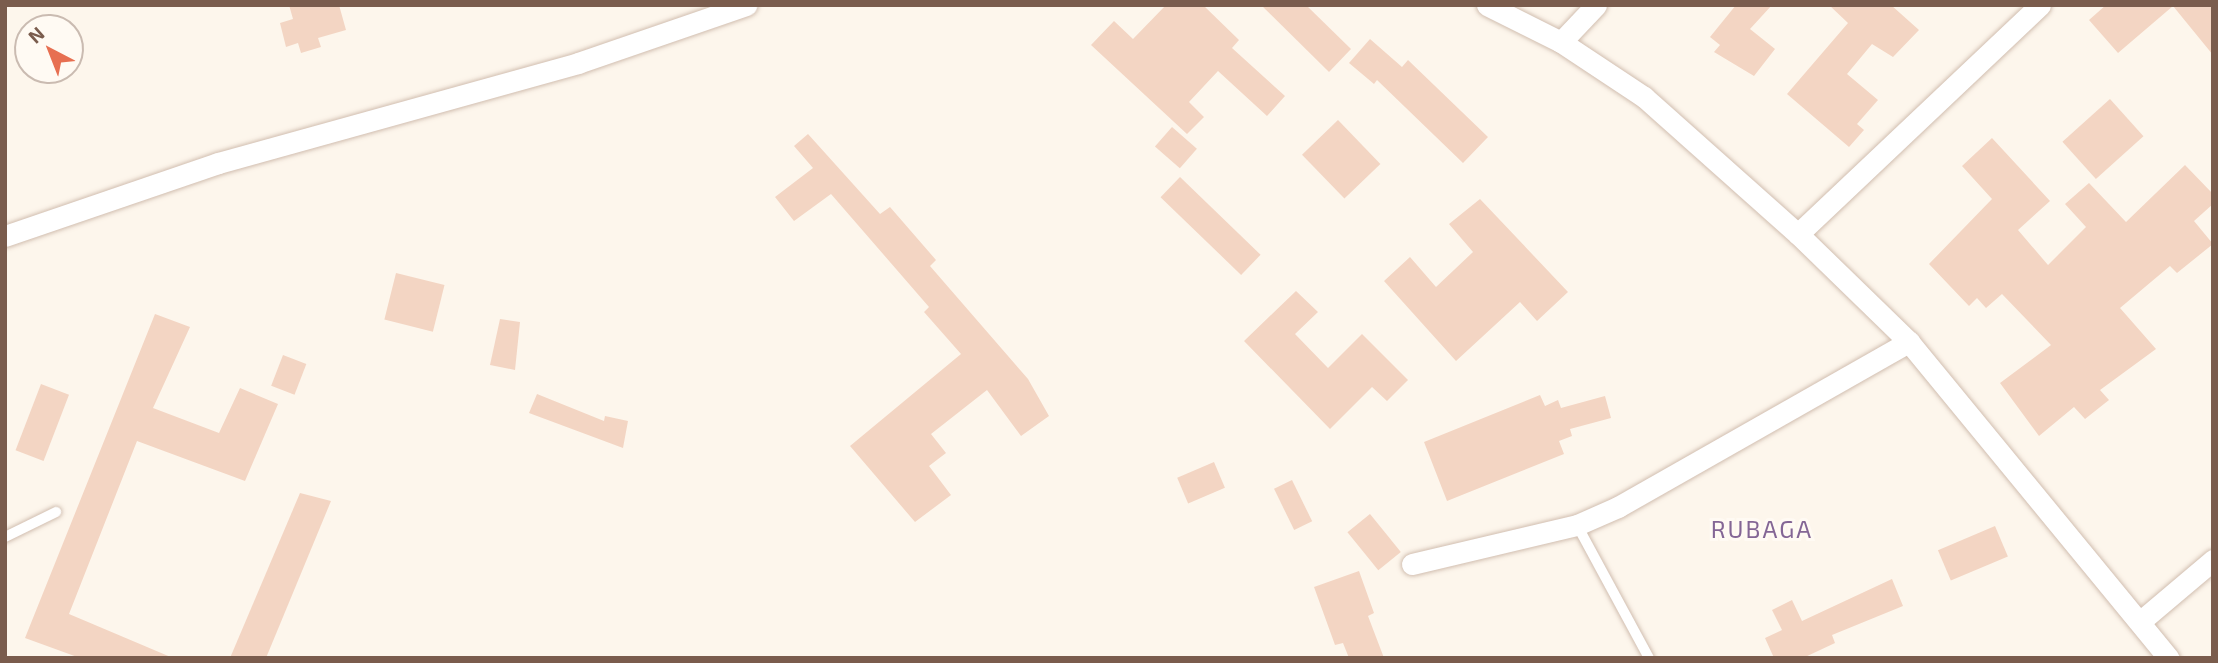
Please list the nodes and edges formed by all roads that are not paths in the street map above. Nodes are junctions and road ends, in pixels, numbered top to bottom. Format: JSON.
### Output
{"nodes":[{"id":1,"x":746,"y":5,"type":"edge"},
{"id":2,"x":1488,"y":5,"type":"edge"},
{"id":3,"x":1596,"y":5,"type":"edge"},
{"id":4,"x":2040,"y":5,"type":"edge"},
{"id":5,"x":1561,"y":42,"type":"junction"},
{"id":6,"x":1798,"y":234,"type":"junction"},
{"id":7,"x":5,"y":236,"type":"edge"},
{"id":8,"x":1909,"y":342,"type":"junction"},
{"id":9,"x":55,"y":512,"type":"dead end"},
{"id":10,"x":1577,"y":525,"type":"junction"},
{"id":11,"x":5,"y":537,"type":"edge"},
{"id":12,"x":2213,"y":561,"type":"edge"},
{"id":13,"x":1412,"y":564,"type":"dead end"},
{"id":14,"x":2142,"y":620,"type":"junction"},
{"id":15,"x":1649,"y":658,"type":"edge"},
{"id":16,"x":2169,"y":658,"type":"edge"}],
"edges":[{"from":1,"to":7,"type":"street"},
{"from":2,"to":5,"type":"street"},
{"from":3,"to":5,"type":"street"},
{"from":4,"to":6,"type":"street"},
{"from":5,"to":6,"type":"street"},
{"from":6,"to":8,"type":"street"},
{"from":8,"to":10,"type":"street"},
{"from":8,"to":14,"type":"street"},
{"from":9,"to":11,"type":"lane"},
{"from":10,"to":13,"type":"street"},
{"from":10,"to":15,"type":"lane"},
{"from":12,"to":14,"type":"street"},
{"from":14,"to":16,"type":"street"}]}
